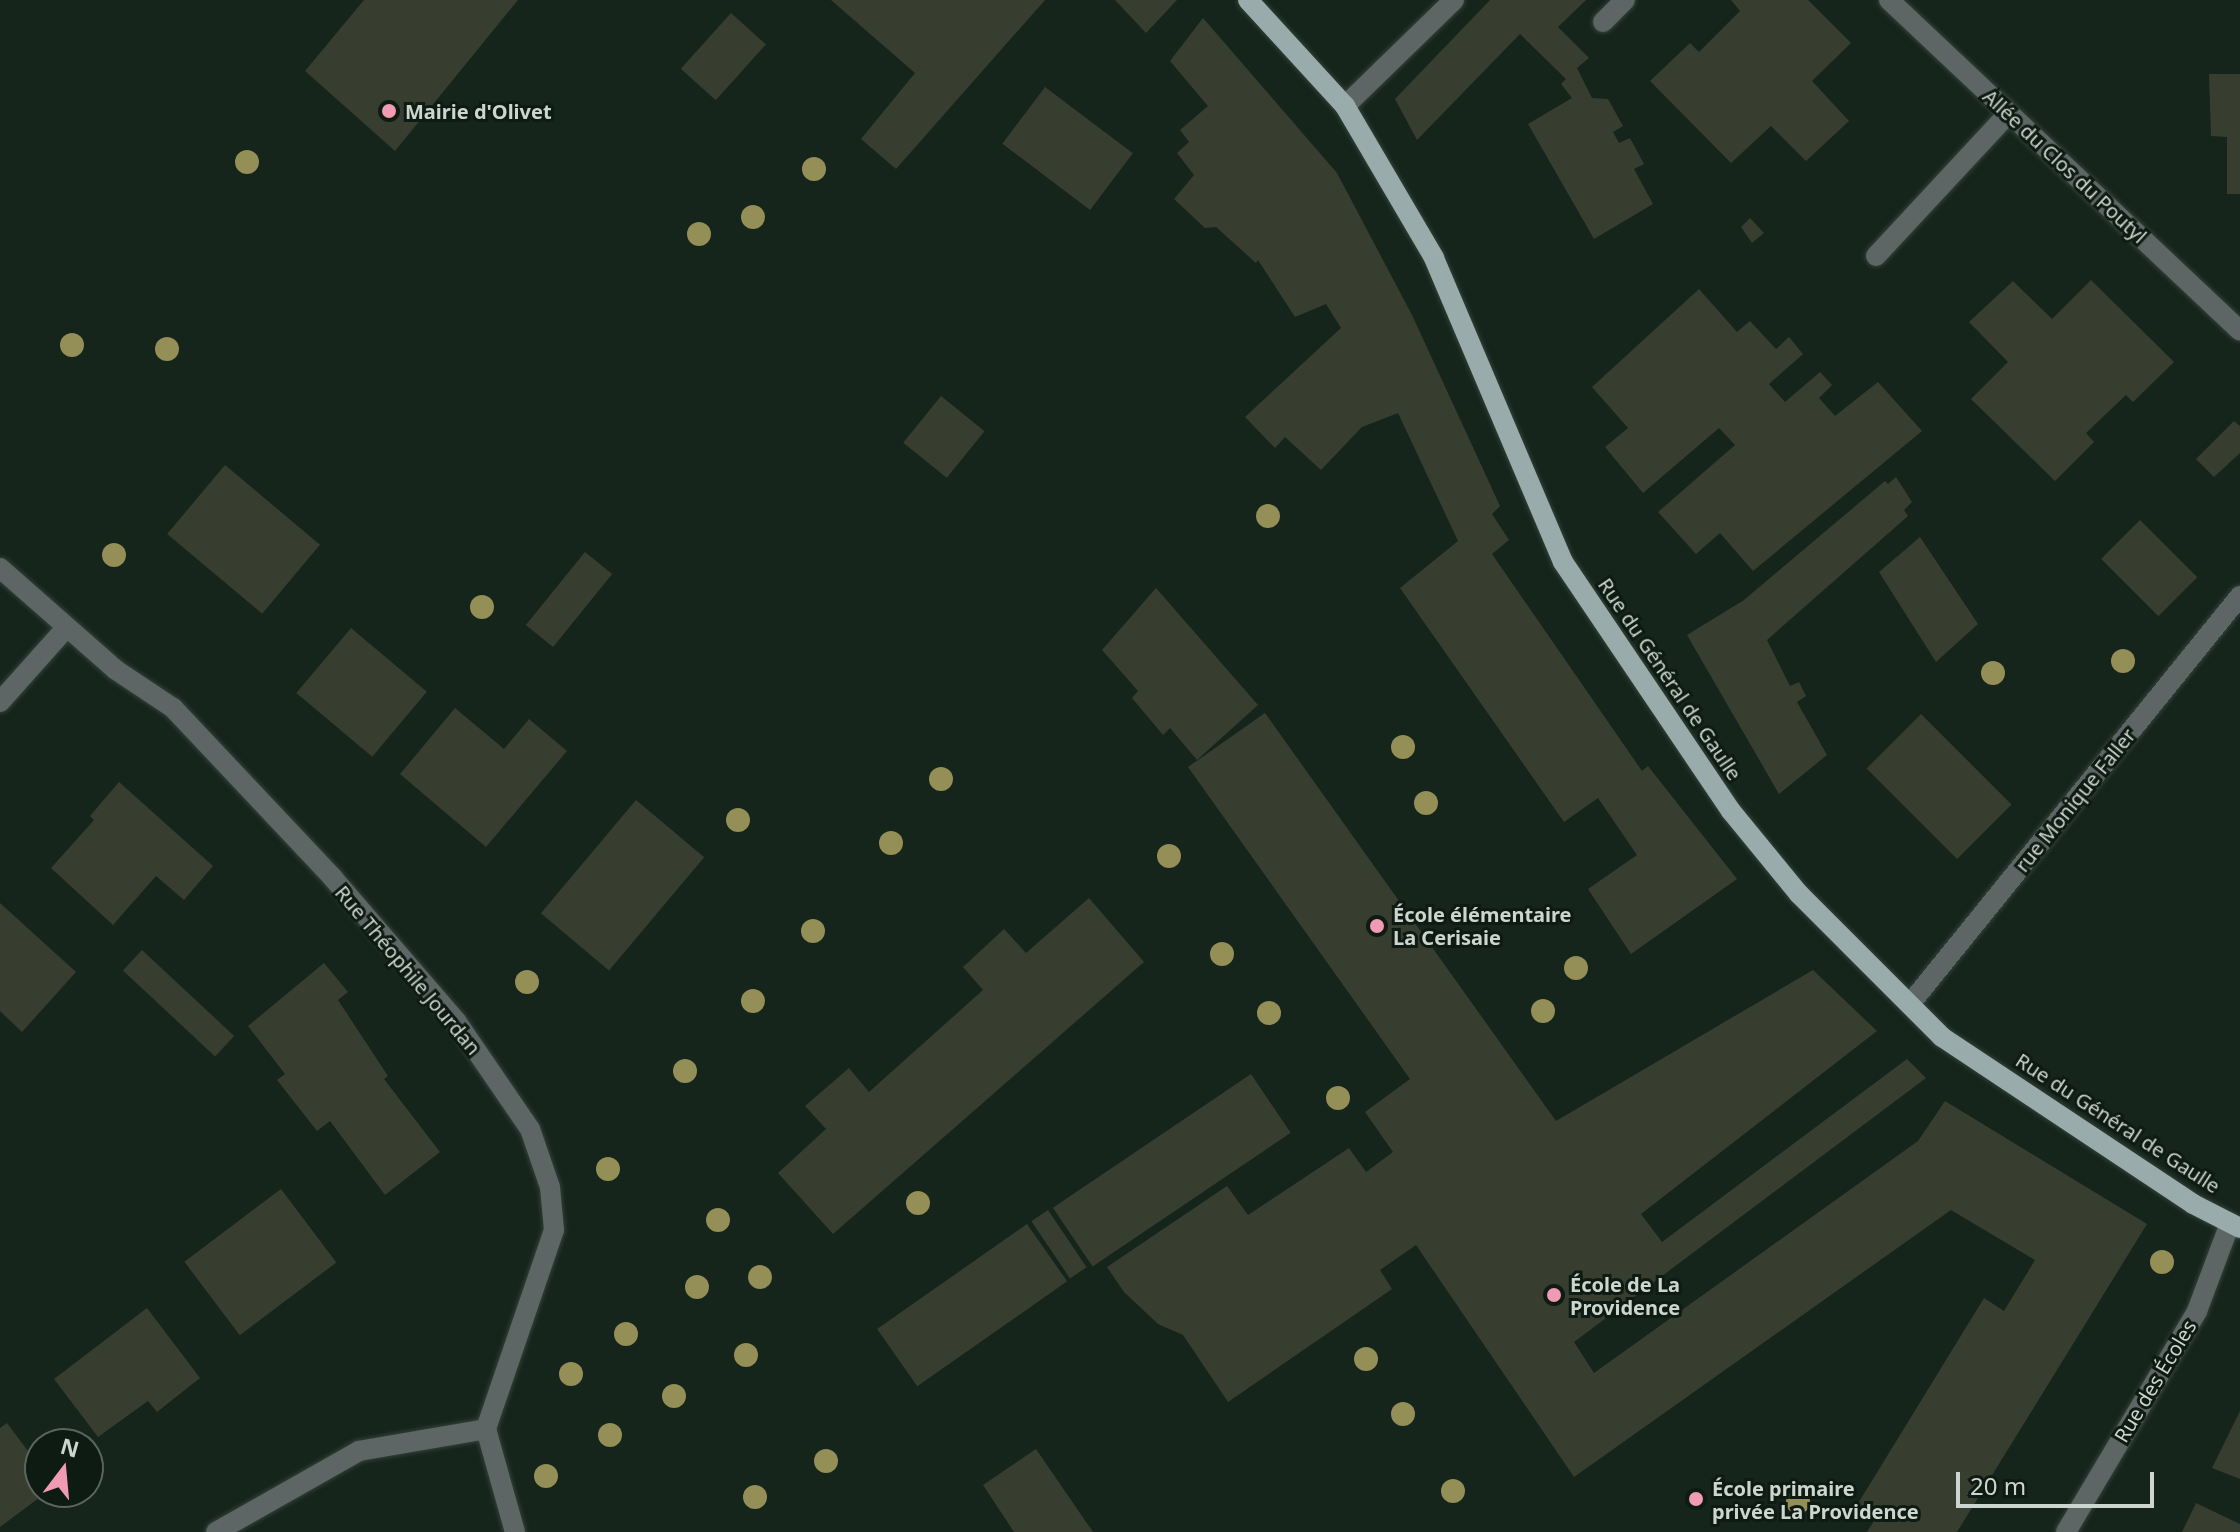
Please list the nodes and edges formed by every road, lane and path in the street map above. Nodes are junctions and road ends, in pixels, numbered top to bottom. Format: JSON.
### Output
{"nodes":[{"id":1,"x":1248,"y":0,"type":"edge"},
{"id":2,"x":1454,"y":0,"type":"edge"},
{"id":3,"x":1625,"y":0,"type":"edge"},
{"id":4,"x":1889,"y":0,"type":"edge"},
{"id":5,"x":1603,"y":22,"type":"dead end"},
{"id":6,"x":1345,"y":106,"type":"junction"},
{"id":7,"x":2009,"y":113,"type":"junction"},
{"id":8,"x":1876,"y":256,"type":"dead end"},
{"id":9,"x":2240,"y":331,"type":"edge"},
{"id":10,"x":0,"y":568,"type":"edge"},
{"id":11,"x":2240,"y":596,"type":"edge"},
{"id":12,"x":66,"y":628,"type":"junction"},
{"id":13,"x":0,"y":702,"type":"edge"},
{"id":14,"x":1910,"y":1004,"type":"junction"},
{"id":15,"x":2235,"y":1225,"type":"edge"},
{"id":16,"x":486,"y":1429,"type":"junction"},
{"id":17,"x":216,"y":1532,"type":"edge"},
{"id":18,"x":515,"y":1532,"type":"edge"},
{"id":19,"x":2066,"y":1532,"type":"edge"}],
"edges":[{"from":1,"to":6,"type":"main road","name":"Rue du Général de Gaulle"},
{"from":2,"to":6,"type":"street"},
{"from":3,"to":5,"type":"street"},
{"from":4,"to":7,"type":"street","name":"Allée du Clos du Poutyl"},
{"from":6,"to":14,"type":"main road","name":"Rue du Général de Gaulle"},
{"from":7,"to":8,"type":"street"},
{"from":7,"to":9,"type":"street","name":"Allée du Clos du Poutyl"},
{"from":10,"to":12,"type":"street","name":"Rue Théophile Jourdan"},
{"from":11,"to":14,"type":"street","name":"rue Monique Faller"},
{"from":12,"to":13,"type":"street"},
{"from":12,"to":16,"type":"street","name":"Rue Théophile Jourdan"},
{"from":14,"to":15,"type":"main road","name":"Rue du Général de Gaulle"},
{"from":15,"to":19,"type":"street","name":"Rue des Écoles"},
{"from":16,"to":17,"type":"street"},
{"from":16,"to":18,"type":"street"}]}
